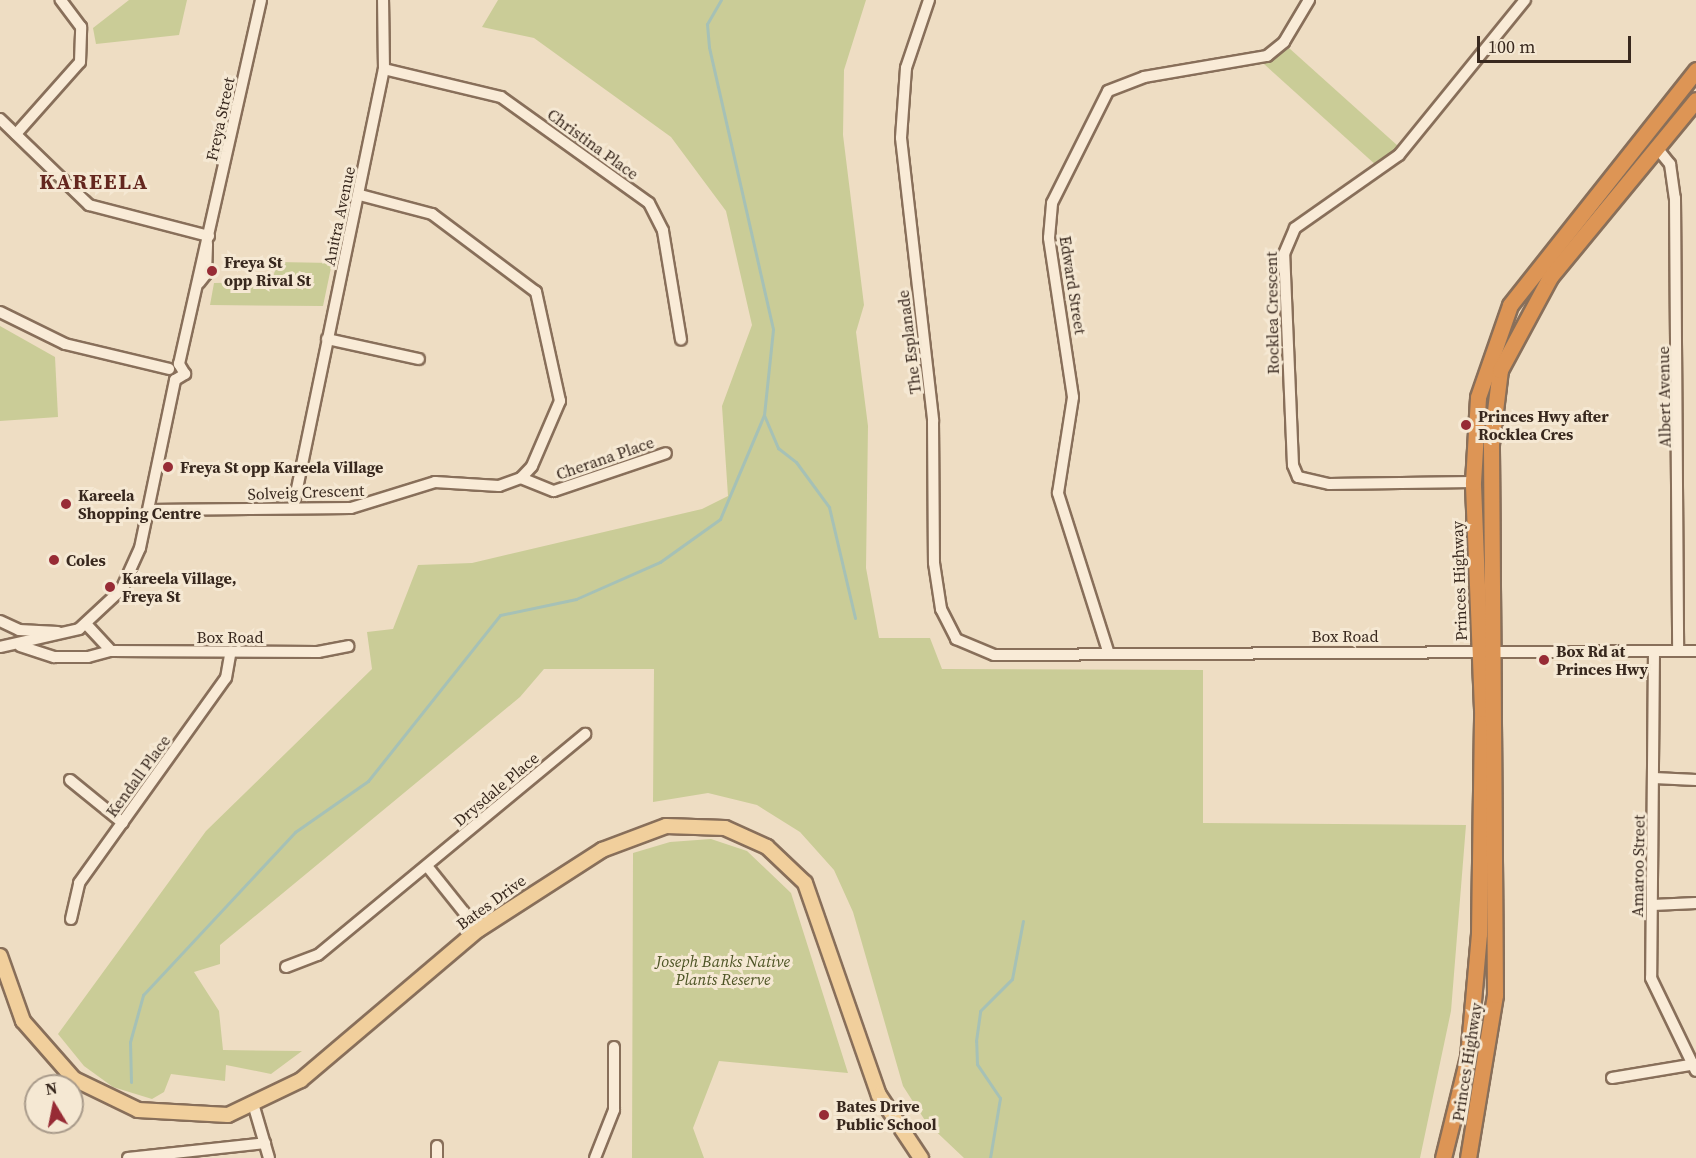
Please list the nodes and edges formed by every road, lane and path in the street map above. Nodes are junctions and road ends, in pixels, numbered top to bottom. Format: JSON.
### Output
{"nodes":[{"id":1,"x":62,"y":0,"type":"edge"},
{"id":2,"x":261,"y":0,"type":"edge"},
{"id":3,"x":383,"y":0,"type":"edge"},
{"id":4,"x":929,"y":0,"type":"edge"},
{"id":5,"x":1309,"y":0,"type":"edge"},
{"id":6,"x":1525,"y":0,"type":"edge"},
{"id":7,"x":384,"y":69,"type":"junction"},
{"id":8,"x":1696,"y":70,"type":"edge"},
{"id":9,"x":1679,"y":91,"type":"junction"},
{"id":10,"x":1695,"y":103,"type":"edge"},
{"id":11,"x":0,"y":119,"type":"edge"},
{"id":12,"x":16,"y":134,"type":"junction"},
{"id":13,"x":1657,"y":148,"type":"junction"},
{"id":14,"x":360,"y":195,"type":"junction"},
{"id":15,"x":208,"y":240,"type":"junction"},
{"id":16,"x":0,"y":312,"type":"edge"},
{"id":17,"x":327,"y":339,"type":"junction"},
{"id":18,"x":681,"y":340,"type":"dead end"},
{"id":19,"x":419,"y":359,"type":"dead end"},
{"id":20,"x":174,"y":366,"type":"junction"},
{"id":21,"x":666,"y":453,"type":"dead end"},
{"id":22,"x":520,"y":478,"type":"junction"},
{"id":23,"x":1473,"y":482,"type":"junction"},
{"id":24,"x":293,"y":508,"type":"junction"},
{"id":25,"x":149,"y":510,"type":"junction"},
{"id":26,"x":0,"y":621,"type":"edge"},
{"id":27,"x":83,"y":627,"type":"junction"},
{"id":28,"x":17,"y":645,"type":"junction"},
{"id":29,"x":348,"y":646,"type":"dead end"},
{"id":30,"x":0,"y":647,"type":"edge"},
{"id":31,"x":111,"y":651,"type":"junction"},
{"id":32,"x":231,"y":651,"type":"junction"},
{"id":33,"x":1108,"y":651,"type":"junction"},
{"id":34,"x":1654,"y":651,"type":"junction"},
{"id":35,"x":1678,"y":651,"type":"junction"},
{"id":36,"x":1696,"y":651,"type":"edge"},
{"id":37,"x":1480,"y":652,"type":"junction"},
{"id":38,"x":1497,"y":652,"type":"junction"},
{"id":39,"x":994,"y":655,"type":"joint"},
{"id":40,"x":585,"y":734,"type":"dead end"},
{"id":41,"x":1654,"y":778,"type":"junction"},
{"id":42,"x":70,"y":780,"type":"dead end"},
{"id":43,"x":1696,"y":780,"type":"edge"},
{"id":44,"x":123,"y":823,"type":"junction"},
{"id":45,"x":427,"y":866,"type":"junction"},
{"id":46,"x":1696,"y":903,"type":"edge"},
{"id":47,"x":1653,"y":905,"type":"junction"},
{"id":48,"x":70,"y":919,"type":"dead end"},
{"id":49,"x":478,"y":930,"type":"junction"},
{"id":50,"x":0,"y":956,"type":"edge"},
{"id":51,"x":286,"y":967,"type":"dead end"},
{"id":52,"x":614,"y":1047,"type":"dead end"},
{"id":53,"x":1695,"y":1067,"type":"edge"},
{"id":54,"x":1612,"y":1078,"type":"dead end"},
{"id":55,"x":254,"y":1107,"type":"junction"},
{"id":56,"x":265,"y":1143,"type":"junction"},
{"id":57,"x":437,"y":1146,"type":"dead end"},
{"id":58,"x":129,"y":1158,"type":"edge"},
{"id":59,"x":269,"y":1158,"type":"edge"},
{"id":60,"x":436,"y":1158,"type":"edge"},
{"id":61,"x":595,"y":1158,"type":"edge"},
{"id":62,"x":921,"y":1158,"type":"edge"},
{"id":63,"x":1443,"y":1158,"type":"edge"},
{"id":64,"x":1468,"y":1158,"type":"edge"}],
"edges":[{"from":1,"to":12,"type":"street"},
{"from":2,"to":15,"type":"street","name":"Freya Street"},
{"from":3,"to":7,"type":"street","name":"Anitra Avenue"},
{"from":4,"to":39,"type":"street","name":"The Esplanade"},
{"from":5,"to":33,"type":"street","name":"Edward Street"},
{"from":6,"to":23,"type":"street","name":"Rocklea Crescent"},
{"from":7,"to":14,"type":"street","name":"Anitra Avenue"},
{"from":7,"to":18,"type":"street","name":"Christina Place"},
{"from":8,"to":9,"type":"highway","name":"Princes Highway"},
{"from":9,"to":10,"type":"street"},
{"from":9,"to":23,"type":"highway","name":"Princes Highway"},
{"from":10,"to":13,"type":"highway","name":"Princes Highway"},
{"from":11,"to":12,"type":"street"},
{"from":12,"to":15,"type":"street"},
{"from":13,"to":35,"type":"street","name":"Albert Avenue"},
{"from":13,"to":38,"type":"highway","name":"Princes Highway"},
{"from":14,"to":17,"type":"street","name":"Anitra Avenue"},
{"from":14,"to":22,"type":"street"},
{"from":15,"to":20,"type":"street","name":"Freya Street"},
{"from":16,"to":20,"type":"street"},
{"from":17,"to":19,"type":"street"},
{"from":17,"to":24,"type":"street","name":"Anitra Avenue"},
{"from":20,"to":25,"type":"street"},
{"from":21,"to":22,"type":"street","name":"Cherana Place"},
{"from":22,"to":24,"type":"street","name":"Solveig Crescent"},
{"from":23,"to":37,"type":"highway","name":"Princes Highway"},
{"from":24,"to":25,"type":"street","name":"Solveig Crescent"},
{"from":25,"to":27,"type":"street"},
{"from":26,"to":27,"type":"street"},
{"from":27,"to":28,"type":"street","name":"Box Road"},
{"from":27,"to":31,"type":"street"},
{"from":28,"to":30,"type":"street","name":"Box Road"},
{"from":28,"to":31,"type":"street","name":"Box Road"},
{"from":29,"to":32,"type":"street","name":"Box Road"},
{"from":31,"to":32,"type":"street","name":"Box Road"},
{"from":32,"to":44,"type":"street","name":"Kendall Place"},
{"from":33,"to":37,"type":"street","name":"Box Road"},
{"from":33,"to":39,"type":"street","name":"Box Road"},
{"from":34,"to":35,"type":"street","name":"Box Road"},
{"from":34,"to":38,"type":"street","name":"Box Road"},
{"from":34,"to":41,"type":"street","name":"Amaroo Street"},
{"from":35,"to":36,"type":"street","name":"Box Road"},
{"from":37,"to":38,"type":"street","name":"Box Road"},
{"from":37,"to":63,"type":"highway","name":"Princes Highway"},
{"from":38,"to":64,"type":"highway","name":"Princes Highway"},
{"from":40,"to":45,"type":"street","name":"Drysdale Place"},
{"from":41,"to":43,"type":"street"},
{"from":41,"to":47,"type":"street","name":"Amaroo Street"},
{"from":42,"to":44,"type":"street"},
{"from":44,"to":48,"type":"street","name":"Kendall Place"},
{"from":45,"to":49,"type":"street"},
{"from":45,"to":51,"type":"street","name":"Drysdale Place"},
{"from":46,"to":47,"type":"street"},
{"from":47,"to":53,"type":"street","name":"Amaroo Street"},
{"from":49,"to":55,"type":"main road","name":"Bates Drive"},
{"from":49,"to":62,"type":"main road","name":"Bates Drive"},
{"from":50,"to":55,"type":"main road","name":"Bates Drive"},
{"from":52,"to":61,"type":"street"},
{"from":53,"to":54,"type":"street"},
{"from":55,"to":56,"type":"street"},
{"from":56,"to":58,"type":"street"},
{"from":56,"to":59,"type":"street"},
{"from":57,"to":60,"type":"street"}]}
